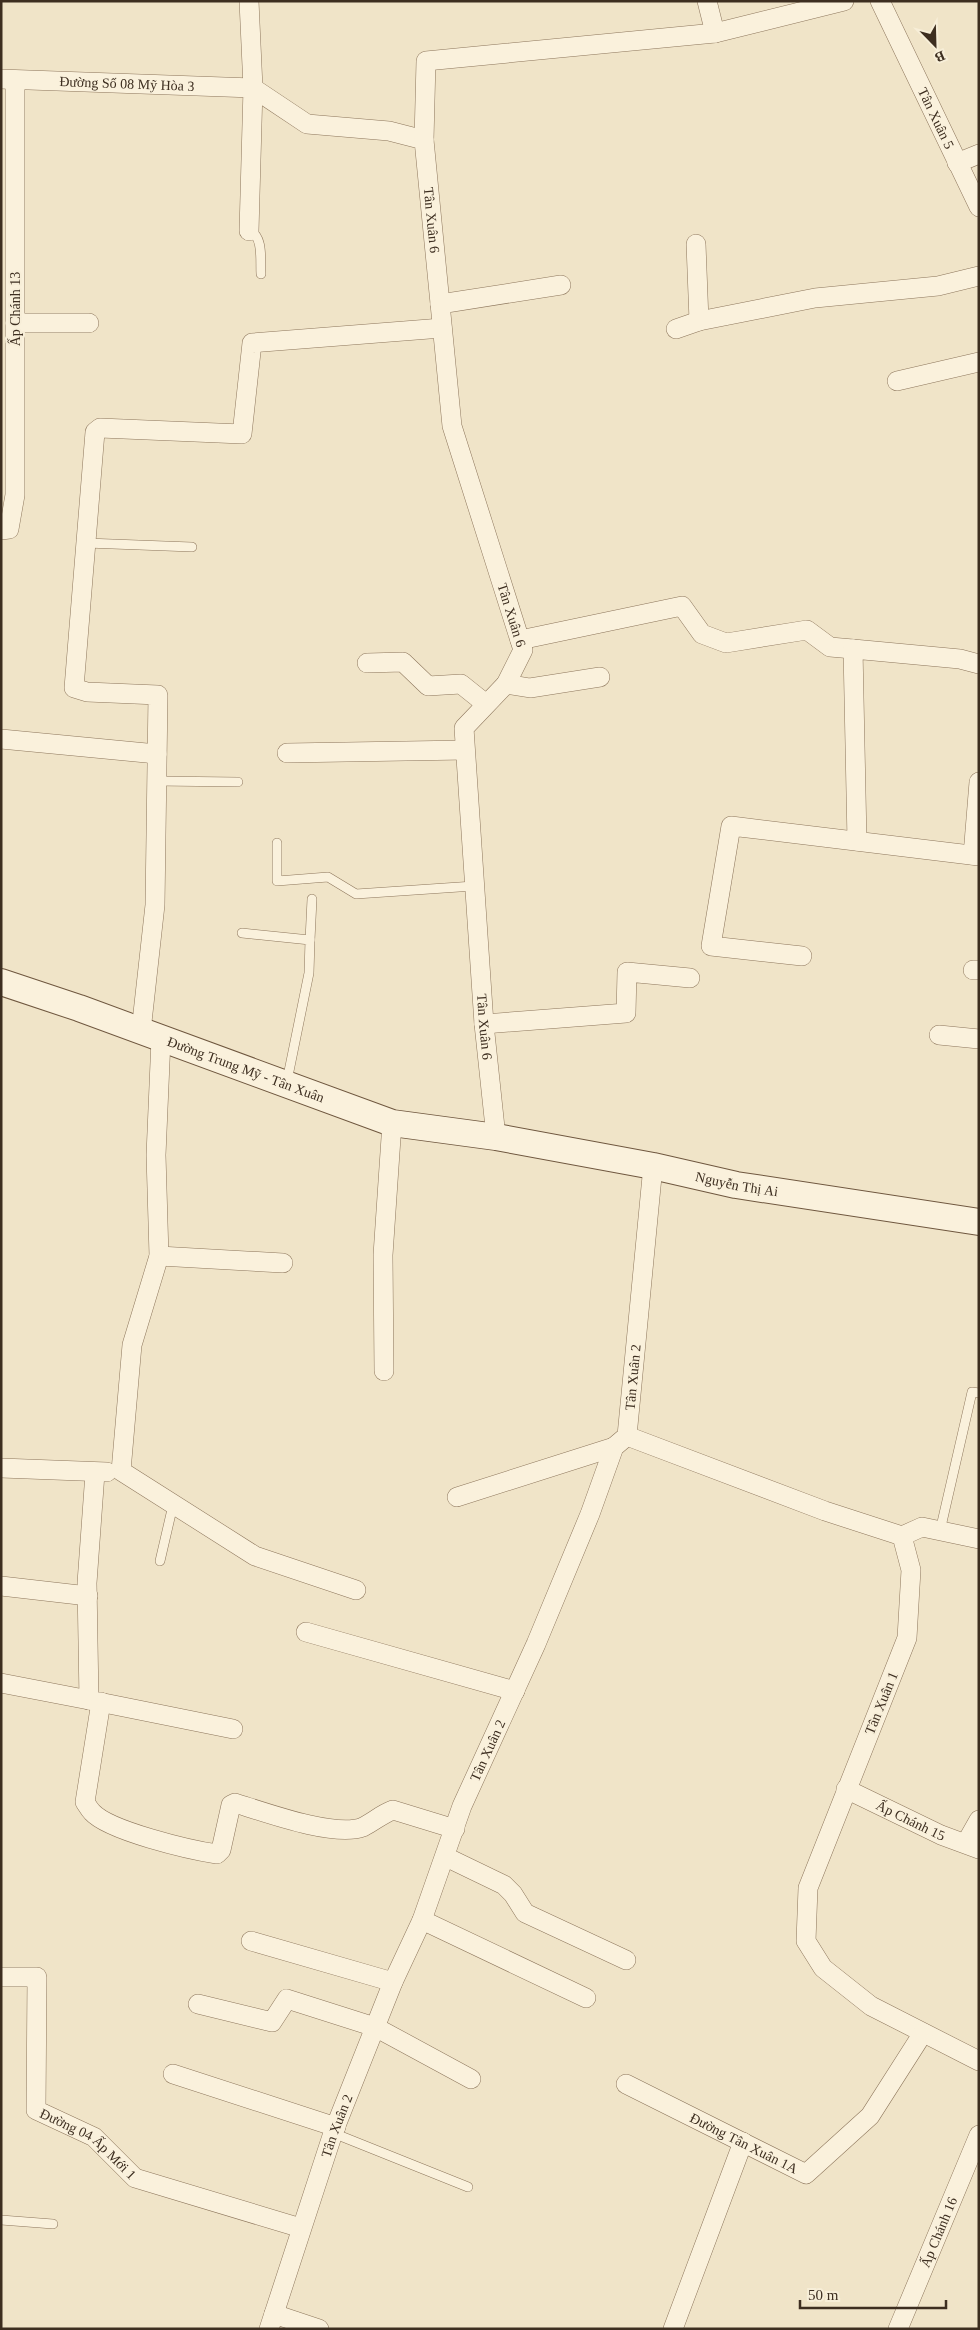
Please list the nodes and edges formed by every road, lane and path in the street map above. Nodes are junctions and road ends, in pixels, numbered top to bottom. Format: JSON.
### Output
{"nodes":[{"id":1,"x":249,"y":1,"type":"edge"},
{"id":2,"x":707,"y":1,"type":"edge"},
{"id":3,"x":844,"y":1,"type":"edge"},
{"id":4,"x":880,"y":1,"type":"edge"},
{"id":5,"x":715,"y":33,"type":"junction"},
{"id":6,"x":8,"y":79,"type":"edge"},
{"id":7,"x":253,"y":88,"type":"junction"},
{"id":8,"x":424,"y":140,"type":"junction"},
{"id":9,"x":979,"y":154,"type":"edge"},
{"id":10,"x":957,"y":163,"type":"junction"},
{"id":11,"x":979,"y":207,"type":"edge"},
{"id":12,"x":249,"y":231,"type":"joint"},
{"id":13,"x":696,"y":244,"type":"dead end"},
{"id":14,"x":261,"y":274,"type":"dead end"},
{"id":15,"x":979,"y":276,"type":"edge"},
{"id":16,"x":561,"y":285,"type":"dead end"},
{"id":17,"x":440,"y":304,"type":"junction"},
{"id":18,"x":699,"y":321,"type":"junction"},
{"id":19,"x":15,"y":323,"type":"junction"},
{"id":20,"x":89,"y":324,"type":"dead end"},
{"id":21,"x":442,"y":328,"type":"junction"},
{"id":22,"x":676,"y":329,"type":"dead end"},
{"id":23,"x":979,"y":362,"type":"edge"},
{"id":24,"x":898,"y":381,"type":"dead end"},
{"id":25,"x":1,"y":530,"type":"edge"},
{"id":26,"x":86,"y":543,"type":"junction"},
{"id":27,"x":192,"y":547,"type":"dead end"},
{"id":28,"x":520,"y":640,"type":"junction"},
{"id":29,"x":853,"y":649,"type":"junction"},
{"id":30,"x":367,"y":663,"type":"dead end"},
{"id":31,"x":979,"y":664,"type":"edge"},
{"id":32,"x":600,"y":677,"type":"dead end"},
{"id":33,"x":506,"y":684,"type":"junction"},
{"id":34,"x":486,"y":704,"type":"junction"},
{"id":35,"x":1,"y":739,"type":"edge"},
{"id":36,"x":465,"y":750,"type":"junction"},
{"id":37,"x":287,"y":753,"type":"dead end"},
{"id":38,"x":157,"y":754,"type":"junction"},
{"id":39,"x":157,"y":781,"type":"junction"},
{"id":40,"x":238,"y":782,"type":"dead end"},
{"id":41,"x":978,"y":789,"type":"edge"},
{"id":42,"x":857,"y":841,"type":"junction"},
{"id":43,"x":277,"y":843,"type":"dead end"},
{"id":44,"x":976,"y":855,"type":"edge"},
{"id":45,"x":474,"y":886,"type":"junction"},
{"id":46,"x":312,"y":900,"type":"dead end"},
{"id":47,"x":242,"y":933,"type":"dead end"},
{"id":48,"x":310,"y":940,"type":"junction"},
{"id":49,"x":802,"y":956,"type":"dead end"},
{"id":50,"x":690,"y":978,"type":"dead end"},
{"id":51,"x":1,"y":982,"type":"edge"},
{"id":52,"x":484,"y":1024,"type":"junction"},
{"id":53,"x":151,"y":1035,"type":"junction"},
{"id":54,"x":939,"y":1035,"type":"dead end"},
{"id":55,"x":979,"y":1039,"type":"edge"},
{"id":56,"x":286,"y":1084,"type":"junction"},
{"id":57,"x":392,"y":1123,"type":"junction"},
{"id":58,"x":496,"y":1137,"type":"junction"},
{"id":59,"x":653,"y":1166,"type":"junction"},
{"id":60,"x":979,"y":1222,"type":"edge"},
{"id":61,"x":159,"y":1256,"type":"junction"},
{"id":62,"x":283,"y":1263,"type":"dead end"},
{"id":63,"x":384,"y":1371,"type":"dead end"},
{"id":64,"x":979,"y":1393,"type":"edge"},
{"id":65,"x":620,"y":1441,"type":"junction"},
{"id":66,"x":1,"y":1468,"type":"edge"},
{"id":67,"x":121,"y":1471,"type":"junction"},
{"id":68,"x":95,"y":1473,"type":"junction"},
{"id":69,"x":457,"y":1496,"type":"dead end"},
{"id":70,"x":173,"y":1505,"type":"junction"},
{"id":71,"x":940,"y":1531,"type":"junction"},
{"id":72,"x":902,"y":1536,"type":"junction"},
{"id":73,"x":979,"y":1539,"type":"edge"},
{"id":74,"x":160,"y":1561,"type":"dead end"},
{"id":75,"x":1,"y":1586,"type":"edge"},
{"id":76,"x":356,"y":1590,"type":"dead end"},
{"id":77,"x":88,"y":1596,"type":"junction"},
{"id":78,"x":306,"y":1632,"type":"dead end"},
{"id":79,"x":1,"y":1683,"type":"edge"},
{"id":80,"x":515,"y":1691,"type":"junction"},
{"id":81,"x":95,"y":1701,"type":"junction"},
{"id":82,"x":233,"y":1729,"type":"dead end"},
{"id":83,"x":846,"y":1789,"type":"junction"},
{"id":84,"x":979,"y":1820,"type":"edge"},
{"id":85,"x":455,"y":1829,"type":"junction"},
{"id":86,"x":972,"y":1846,"type":"edge"},
{"id":87,"x":446,"y":1857,"type":"junction"},
{"id":88,"x":422,"y":1920,"type":"junction"},
{"id":89,"x":250,"y":1942,"type":"dead end"},
{"id":90,"x":626,"y":1960,"type":"dead end"},
{"id":91,"x":1,"y":1977,"type":"edge"},
{"id":92,"x":393,"y":1982,"type":"junction"},
{"id":93,"x":586,"y":1998,"type":"dead end"},
{"id":94,"x":198,"y":2004,"type":"dead end"},
{"id":95,"x":375,"y":2028,"type":"junction"},
{"id":96,"x":923,"y":2033,"type":"junction"},
{"id":97,"x":979,"y":2061,"type":"edge"},
{"id":98,"x":173,"y":2074,"type":"dead end"},
{"id":99,"x":471,"y":2079,"type":"dead end"},
{"id":100,"x":626,"y":2084,"type":"dead end"},
{"id":101,"x":334,"y":2130,"type":"junction"},
{"id":102,"x":979,"y":2134,"type":"edge"},
{"id":103,"x":743,"y":2142,"type":"junction"},
{"id":104,"x":468,"y":2187,"type":"dead end"},
{"id":105,"x":1,"y":2220,"type":"edge"},
{"id":106,"x":53,"y":2224,"type":"dead end"},
{"id":107,"x":301,"y":2228,"type":"junction"},
{"id":108,"x":272,"y":2321,"type":"edge"},
{"id":109,"x":319,"y":2329,"type":"edge"},
{"id":110,"x":673,"y":2329,"type":"edge"},
{"id":111,"x":898,"y":2329,"type":"edge"}],
"edges":[{"from":1,"to":7,"type":"street"},
{"from":2,"to":5,"type":"street"},
{"from":3,"to":5,"type":"street","name":"Tân Xuân 6"},
{"from":4,"to":10,"type":"street","name":"Tân Xuân 5"},
{"from":5,"to":8,"type":"street","name":"Tân Xuân 6"},
{"from":6,"to":7,"type":"street","name":"Đường Số 08 Mỹ Hòa 3"},
{"from":6,"to":19,"type":"street","name":"Ấp Chánh 13"},
{"from":7,"to":8,"type":"street"},
{"from":7,"to":12,"type":"street"},
{"from":8,"to":17,"type":"street","name":"Tân Xuân 6"},
{"from":9,"to":10,"type":"street"},
{"from":10,"to":11,"type":"street","name":"Tân Xuân 5"},
{"from":12,"to":14,"type":"lane"},
{"from":13,"to":18,"type":"street"},
{"from":15,"to":18,"type":"street"},
{"from":16,"to":17,"type":"street"},
{"from":17,"to":21,"type":"street","name":"Tân Xuân 6"},
{"from":18,"to":22,"type":"street"},
{"from":19,"to":20,"type":"street"},
{"from":19,"to":25,"type":"street","name":"Ấp Chánh 13"},
{"from":21,"to":26,"type":"street"},
{"from":21,"to":28,"type":"street","name":"Tân Xuân 6"},
{"from":23,"to":24,"type":"street"},
{"from":26,"to":27,"type":"lane"},
{"from":26,"to":38,"type":"street"},
{"from":28,"to":29,"type":"street"},
{"from":28,"to":33,"type":"street","name":"Tân Xuân 6"},
{"from":29,"to":31,"type":"street"},
{"from":29,"to":42,"type":"street"},
{"from":30,"to":34,"type":"street"},
{"from":32,"to":33,"type":"street"},
{"from":33,"to":34,"type":"street","name":"Tân Xuân 6"},
{"from":34,"to":36,"type":"street","name":"Tân Xuân 6"},
{"from":35,"to":38,"type":"street"},
{"from":36,"to":37,"type":"street"},
{"from":36,"to":45,"type":"street","name":"Tân Xuân 6"},
{"from":38,"to":39,"type":"street"},
{"from":39,"to":40,"type":"lane"},
{"from":39,"to":53,"type":"street"},
{"from":41,"to":44,"type":"street"},
{"from":42,"to":44,"type":"street"},
{"from":42,"to":49,"type":"street"},
{"from":43,"to":45,"type":"lane"},
{"from":45,"to":52,"type":"street","name":"Tân Xuân 6"},
{"from":46,"to":48,"type":"lane"},
{"from":47,"to":48,"type":"lane"},
{"from":48,"to":56,"type":"lane"},
{"from":50,"to":52,"type":"street"},
{"from":51,"to":53,"type":"street","name":"Đường Trung Mỹ - Tân Xuân"},
{"from":52,"to":58,"type":"street","name":"Tân Xuân 6"},
{"from":53,"to":56,"type":"street","name":"Đường Trung Mỹ - Tân Xuân"},
{"from":53,"to":61,"type":"street"},
{"from":54,"to":55,"type":"street"},
{"from":56,"to":57,"type":"street","name":"Đường Trung Mỹ - Tân Xuân"},
{"from":57,"to":58,"type":"street","name":"Đường Trung Mỹ - Tân Xuân"},
{"from":57,"to":63,"type":"street"},
{"from":58,"to":59,"type":"street","name":"Nguyễn Thị Ai"},
{"from":59,"to":60,"type":"street","name":"Nguyễn Thị Ai"},
{"from":59,"to":65,"type":"street","name":"Tân Xuân 2"},
{"from":61,"to":62,"type":"street"},
{"from":61,"to":67,"type":"street"},
{"from":64,"to":71,"type":"lane"},
{"from":65,"to":69,"type":"street"},
{"from":65,"to":72,"type":"street"},
{"from":65,"to":80,"type":"street","name":"Tân Xuân 2"},
{"from":66,"to":68,"type":"street"},
{"from":67,"to":68,"type":"street"},
{"from":67,"to":70,"type":"street"},
{"from":68,"to":77,"type":"street"},
{"from":70,"to":74,"type":"lane"},
{"from":70,"to":76,"type":"street"},
{"from":71,"to":72,"type":"street"},
{"from":71,"to":73,"type":"street"},
{"from":72,"to":83,"type":"street","name":"Tân Xuân 1"},
{"from":75,"to":77,"type":"street"},
{"from":77,"to":81,"type":"street"},
{"from":78,"to":80,"type":"street"},
{"from":79,"to":81,"type":"street"},
{"from":80,"to":85,"type":"street","name":"Tân Xuân 2"},
{"from":81,"to":82,"type":"street"},
{"from":81,"to":85,"type":"street"},
{"from":83,"to":86,"type":"street","name":"Ấp Chánh 15"},
{"from":83,"to":96,"type":"street","name":"Tân Xuân 1"},
{"from":84,"to":86,"type":"street"},
{"from":85,"to":87,"type":"street","name":"Tân Xuân 2"},
{"from":87,"to":88,"type":"street","name":"Tân Xuân 2"},
{"from":87,"to":90,"type":"street"},
{"from":88,"to":92,"type":"street","name":"Tân Xuân 2"},
{"from":88,"to":93,"type":"street"},
{"from":89,"to":92,"type":"street"},
{"from":91,"to":107,"type":"street","name":"Đường 04 Ấp Mới 1"},
{"from":92,"to":95,"type":"street","name":"Tân Xuân 2"},
{"from":94,"to":95,"type":"street"},
{"from":95,"to":99,"type":"street"},
{"from":95,"to":101,"type":"street","name":"Tân Xuân 2"},
{"from":96,"to":97,"type":"street","name":"Tân Xuân 1"},
{"from":96,"to":103,"type":"street","name":"Đường Tân Xuân 1A"},
{"from":98,"to":101,"type":"street"},
{"from":100,"to":103,"type":"street","name":"Đường Tân Xuân 1A"},
{"from":101,"to":104,"type":"lane"},
{"from":101,"to":107,"type":"street","name":"Tân Xuân 2"},
{"from":102,"to":111,"type":"street","name":"Ấp Chánh 16"},
{"from":103,"to":110,"type":"street"},
{"from":105,"to":106,"type":"lane"},
{"from":107,"to":108,"type":"street","name":"Tân Xuân 2"},
{"from":108,"to":109,"type":"street"}]}
